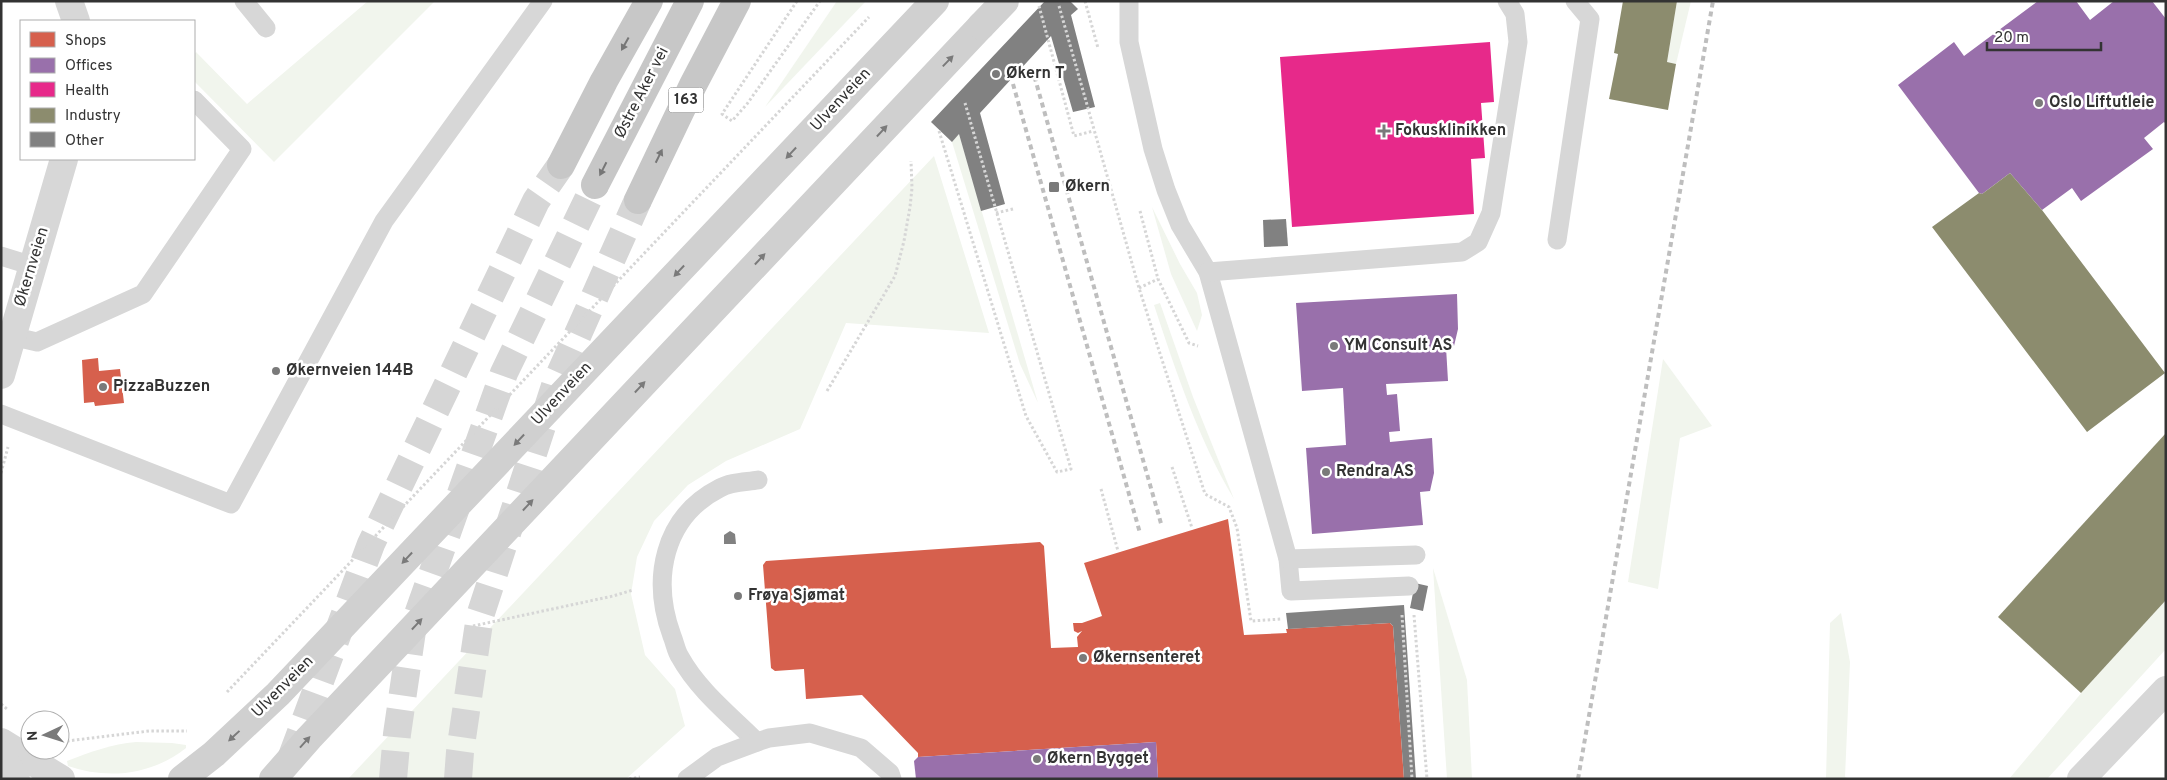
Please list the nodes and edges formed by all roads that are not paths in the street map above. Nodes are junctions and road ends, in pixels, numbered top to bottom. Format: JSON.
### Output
{"nodes":[{"id":1,"x":69,"y":1,"type":"edge"},
{"id":2,"x":244,"y":1,"type":"edge"},
{"id":3,"x":543,"y":1,"type":"edge"},
{"id":4,"x":649,"y":1,"type":"edge"},
{"id":5,"x":690,"y":1,"type":"edge"},
{"id":6,"x":737,"y":1,"type":"edge"},
{"id":7,"x":934,"y":1,"type":"edge"},
{"id":8,"x":1004,"y":1,"type":"edge"},
{"id":9,"x":1129,"y":1,"type":"edge"},
{"id":10,"x":1508,"y":1,"type":"edge"},
{"id":11,"x":1575,"y":1,"type":"edge"},
{"id":12,"x":76,"y":20,"type":"edge"},
{"id":13,"x":266,"y":28,"type":"dead end"},
{"id":14,"x":195,"y":101,"type":"edge"},
{"id":15,"x":64,"y":160,"type":"edge"},
{"id":16,"x":561,"y":165,"type":"tunnel mouth"},
{"id":17,"x":595,"y":185,"type":"tunnel mouth"},
{"id":18,"x":638,"y":200,"type":"tunnel mouth"},
{"id":19,"x":1557,"y":240,"type":"dead end"},
{"id":20,"x":1,"y":256,"type":"edge"},
{"id":21,"x":33,"y":266,"type":"junction"},
{"id":22,"x":1208,"y":272,"type":"junction"},
{"id":23,"x":6,"y":336,"type":"edge"},
{"id":24,"x":1,"y":375,"type":"edge"},
{"id":25,"x":1,"y":414,"type":"edge"},
{"id":26,"x":758,"y":480,"type":"dead end"},
{"id":27,"x":1416,"y":555,"type":"dead end"},
{"id":28,"x":1288,"y":559,"type":"junction"},
{"id":29,"x":1409,"y":586,"type":"road end"},
{"id":30,"x":2166,"y":690,"type":"edge"},
{"id":31,"x":1,"y":742,"type":"edge"},
{"id":32,"x":757,"y":742,"type":"junction"},
{"id":33,"x":1,"y":755,"type":"edge"},
{"id":34,"x":16,"y":779,"type":"edge"},
{"id":35,"x":61,"y":779,"type":"edge"},
{"id":36,"x":182,"y":779,"type":"edge"},
{"id":37,"x":274,"y":779,"type":"edge"},
{"id":38,"x":687,"y":779,"type":"edge"},
{"id":39,"x":892,"y":779,"type":"edge"},
{"id":40,"x":2081,"y":779,"type":"edge"}],
"edges":[{"from":1,"to":12,"type":"street"},
{"from":2,"to":13,"type":"lane"},
{"from":3,"to":25,"type":"lane"},
{"from":4,"to":16,"type":"highway","one_way":true},
{"from":5,"to":17,"type":"highway","name":"Østre Aker vei","number":"163","one_way":true},
{"from":18,"to":6,"type":"highway","number":"163","one_way":true},
{"from":7,"to":36,"type":"main road","name":"Ulvenveien","one_way":true},
{"from":37,"to":8,"type":"main road","one_way":true,"bridge":true},
{"from":9,"to":22,"type":"lane"},
{"from":10,"to":22,"type":"lane"},
{"from":11,"to":19,"type":"lane"},
{"from":14,"to":23,"type":"lane"},
{"from":15,"to":21,"type":"street","name":"Økernveien"},
{"from":20,"to":21,"type":"lane"},
{"from":21,"to":23,"type":"street","name":"Økernveien"},
{"from":22,"to":28,"type":"lane"},
{"from":23,"to":24,"type":"street","name":"Økernveien"},
{"from":26,"to":32,"type":"lane"},
{"from":27,"to":28,"type":"lane"},
{"from":28,"to":29,"type":"lane"},
{"from":30,"to":40,"type":"street"},
{"from":31,"to":35,"type":"street"},
{"from":32,"to":38,"type":"lane"},
{"from":32,"to":39,"type":"lane"},
{"from":33,"to":34,"type":"street"}]}
